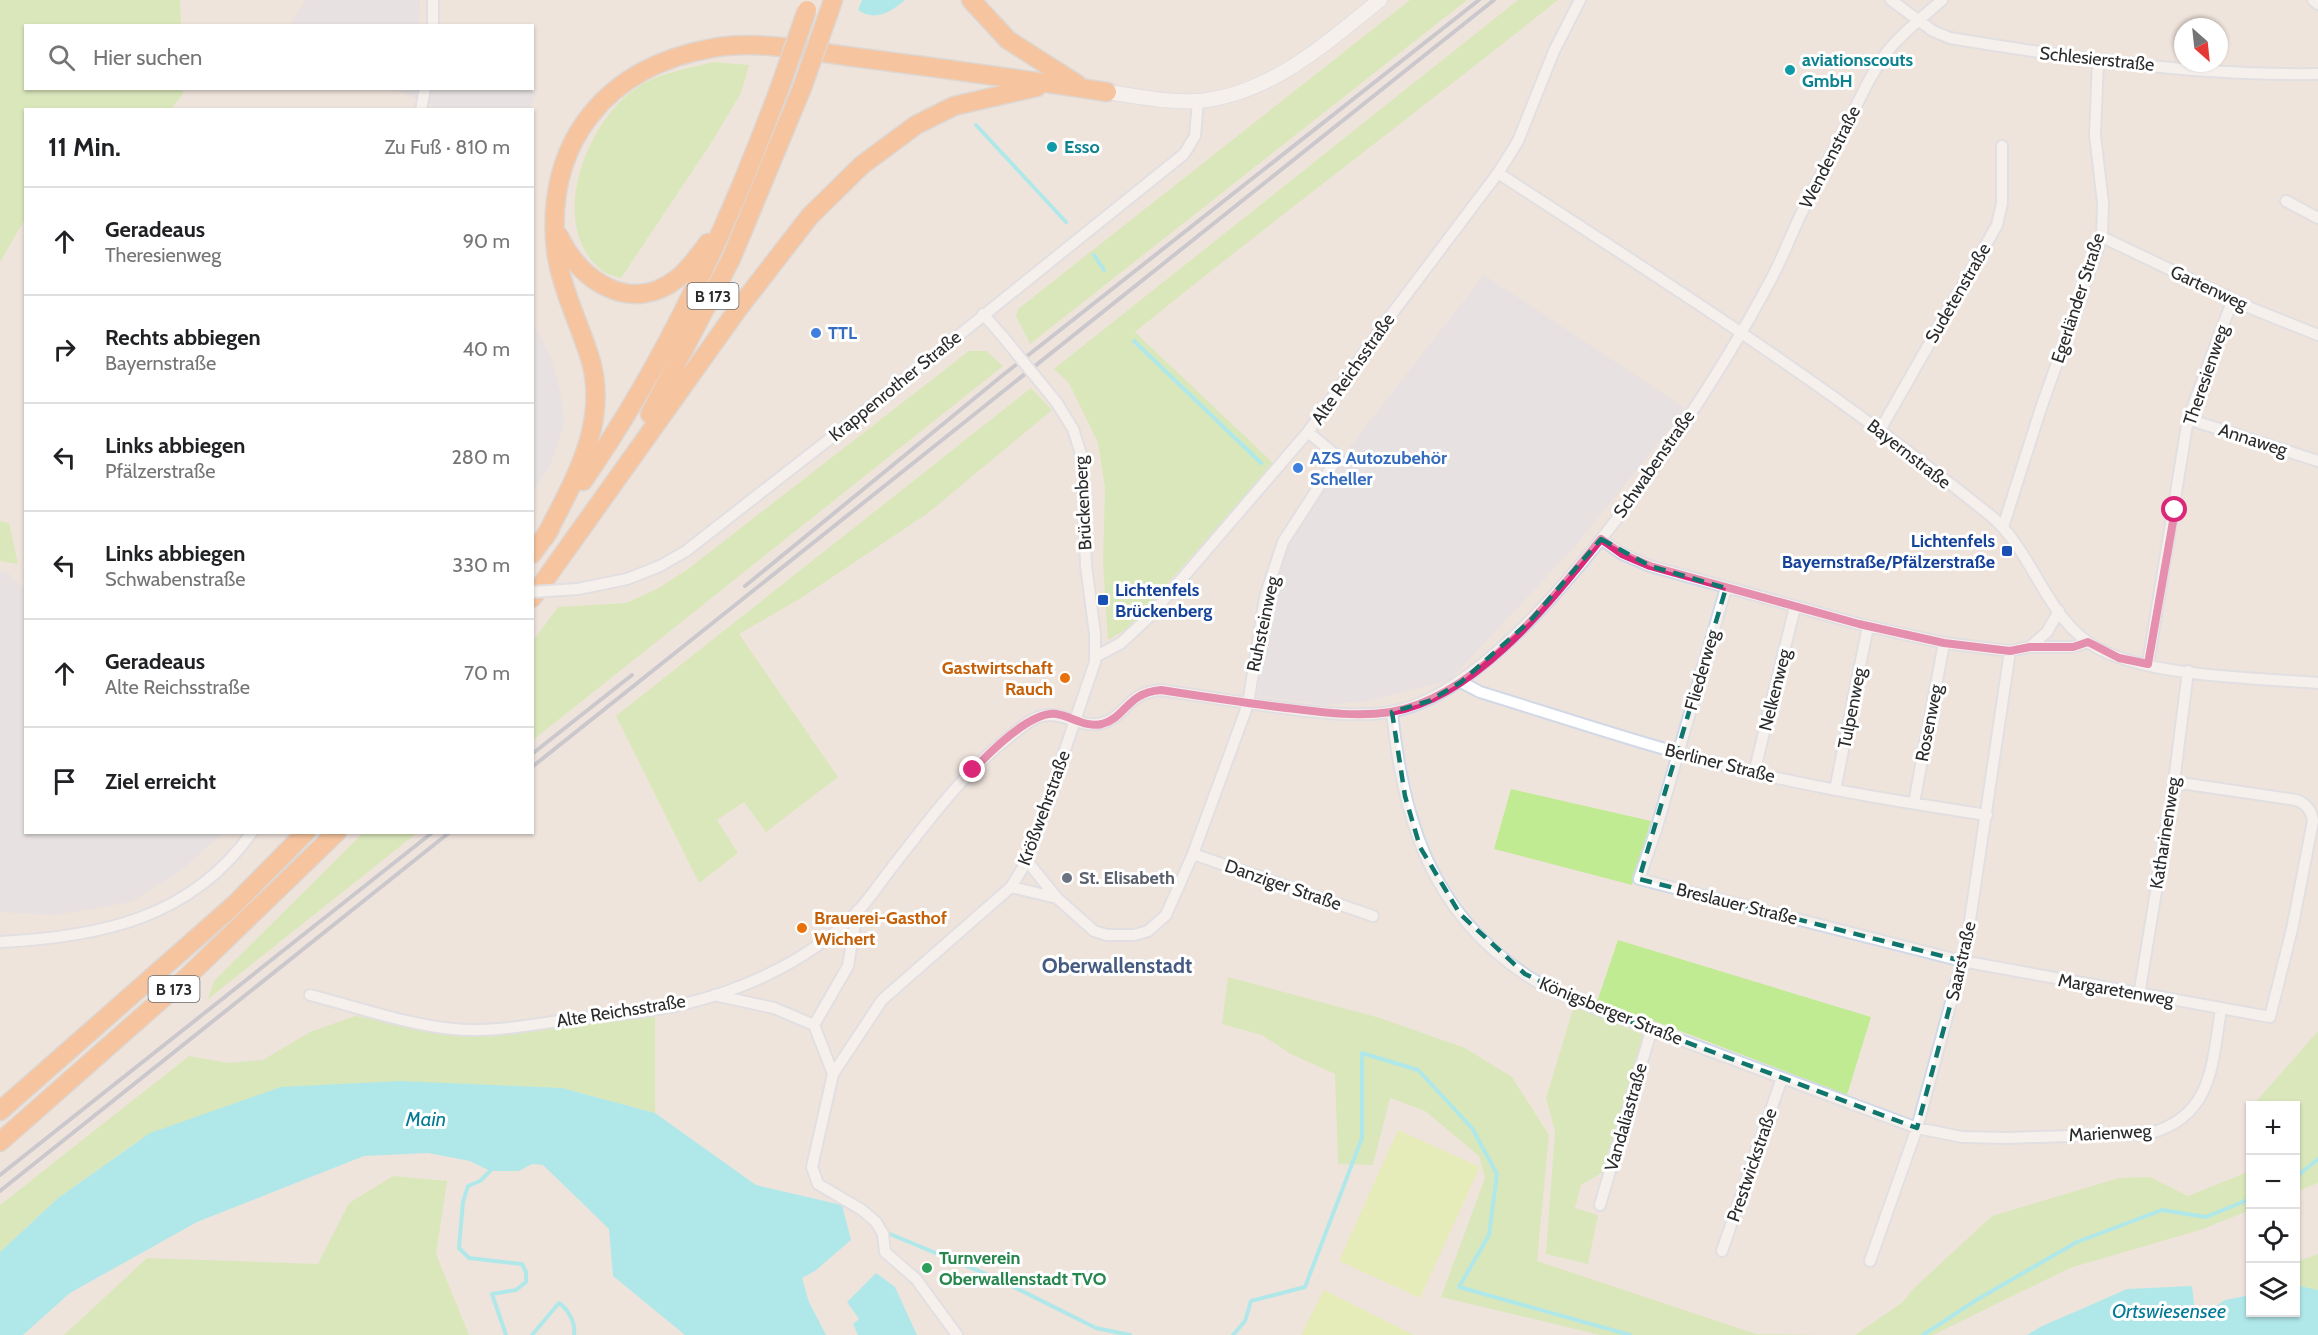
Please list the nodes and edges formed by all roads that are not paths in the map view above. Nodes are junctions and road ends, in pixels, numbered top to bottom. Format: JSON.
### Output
{"nodes":[{"id":1,"x":433,"y":0,"type":"edge"},
{"id":2,"x":971,"y":0,"type":"edge"},
{"id":3,"x":1380,"y":0,"type":"edge"},
{"id":4,"x":1580,"y":0,"type":"edge"},
{"id":5,"x":1891,"y":0,"type":"edge"},
{"id":6,"x":1942,"y":0,"type":"edge"},
{"id":7,"x":2313,"y":0,"type":"edge"},
{"id":8,"x":2318,"y":4,"type":"edge"},
{"id":9,"x":809,"y":5,"type":"edge"},
{"id":10,"x":831,"y":6,"type":"edge"},
{"id":11,"x":1918,"y":21,"type":"junction"},
{"id":12,"x":433,"y":24,"type":"edge"},
{"id":13,"x":2098,"y":60,"type":"junction"},
{"id":14,"x":2318,"y":74,"type":"edge"},
{"id":15,"x":1056,"y":84,"type":"junction"},
{"id":16,"x":1087,"y":89,"type":"junction"},
{"id":17,"x":424,"y":90,"type":"edge"},
{"id":18,"x":1107,"y":92,"type":"joint"},
{"id":19,"x":1198,"y":101,"type":"junction"},
{"id":20,"x":421,"y":108,"type":"edge"},
{"id":21,"x":2002,"y":146,"type":"dead end"},
{"id":22,"x":1498,"y":173,"type":"junction"},
{"id":23,"x":2286,"y":201,"type":"dead end"},
{"id":24,"x":730,"y":212,"type":"junction"},
{"id":25,"x":2318,"y":218,"type":"edge"},
{"id":26,"x":555,"y":229,"type":"junction"},
{"id":27,"x":2102,"y":237,"type":"junction"},
{"id":28,"x":2233,"y":299,"type":"junction"},
{"id":29,"x":983,"y":314,"type":"junction"},
{"id":30,"x":1742,"y":332,"type":"junction"},
{"id":31,"x":2318,"y":335,"type":"edge"},
{"id":32,"x":2188,"y":419,"type":"junction"},
{"id":33,"x":1880,"y":430,"type":"junction"},
{"id":34,"x":1308,"y":432,"type":"junction"},
{"id":35,"x":2318,"y":461,"type":"edge"},
{"id":36,"x":604,"y":494,"type":"junction"},
{"id":37,"x":2003,"y":527,"type":"junction"},
{"id":38,"x":544,"y":537,"type":"junction"},
{"id":39,"x":1601,"y":539,"type":"junction"},
{"id":40,"x":534,"y":551,"type":"edge"},
{"id":41,"x":1726,"y":588,"type":"junction"},
{"id":42,"x":534,"y":592,"type":"edge"},
{"id":43,"x":534,"y":595,"type":"edge"},
{"id":44,"x":1795,"y":606,"type":"junction"},
{"id":45,"x":2060,"y":611,"type":"junction"},
{"id":46,"x":1868,"y":626,"type":"junction"},
{"id":47,"x":2088,"y":642,"type":"junction"},
{"id":48,"x":1944,"y":643,"type":"junction"},
{"id":49,"x":2030,"y":647,"type":"junction"},
{"id":50,"x":2010,"y":651,"type":"junction"},
{"id":51,"x":1097,"y":656,"type":"junction"},
{"id":52,"x":2148,"y":664,"type":"junction"},
{"id":53,"x":2188,"y":671,"type":"junction"},
{"id":54,"x":1461,"y":682,"type":"junction"},
{"id":55,"x":2318,"y":683,"type":"edge"},
{"id":56,"x":1248,"y":704,"type":"junction"},
{"id":57,"x":1392,"y":712,"type":"junction"},
{"id":58,"x":1076,"y":720,"type":"junction"},
{"id":59,"x":1677,"y":753,"type":"junction"},
{"id":60,"x":1754,"y":773,"type":"junction"},
{"id":61,"x":2174,"y":782,"type":"junction"},
{"id":62,"x":1835,"y":790,"type":"junction"},
{"id":63,"x":1914,"y":803,"type":"junction"},
{"id":64,"x":1987,"y":815,"type":"junction"},
{"id":65,"x":250,"y":834,"type":"edge"},
{"id":66,"x":304,"y":834,"type":"edge"},
{"id":67,"x":335,"y":834,"type":"edge"},
{"id":68,"x":1193,"y":854,"type":"junction"},
{"id":69,"x":1027,"y":861,"type":"junction"},
{"id":70,"x":1011,"y":887,"type":"junction"},
{"id":71,"x":1057,"y":898,"type":"junction"},
{"id":72,"x":858,"y":911,"type":"junction"},
{"id":73,"x":1373,"y":916,"type":"dead end"},
{"id":74,"x":0,"y":942,"type":"edge"},
{"id":75,"x":1962,"y":961,"type":"junction"},
{"id":76,"x":310,"y":995,"type":"dead end"},
{"id":77,"x":713,"y":995,"type":"junction"},
{"id":78,"x":2139,"y":995,"type":"junction"},
{"id":79,"x":2221,"y":1009,"type":"junction"},
{"id":80,"x":813,"y":1025,"type":"junction"},
{"id":81,"x":1652,"y":1028,"type":"junction"},
{"id":82,"x":833,"y":1074,"type":"junction"},
{"id":83,"x":1782,"y":1078,"type":"junction"},
{"id":84,"x":0,"y":1110,"type":"edge"},
{"id":85,"x":1917,"y":1128,"type":"junction"},
{"id":86,"x":0,"y":1142,"type":"edge"},
{"id":87,"x":1600,"y":1205,"type":"dead end"},
{"id":88,"x":1722,"y":1251,"type":"dead end"},
{"id":89,"x":1870,"y":1261,"type":"dead end"},
{"id":90,"x":957,"y":1335,"type":"edge"}],
"edges":[{"from":1,"to":12,"type":"street"},
{"from":2,"to":16,"type":"highway"},
{"from":3,"to":19,"type":"street"},
{"from":4,"to":22,"type":"street","name":"Alte Reichsstraße"},
{"from":5,"to":11,"type":"street","name":"Schlesierstraße"},
{"from":6,"to":11,"type":"street","name":"Wendenstraße"},
{"from":7,"to":8,"type":"street"},
{"from":9,"to":24,"type":"highway","number":"B 173","bridge":true},
{"from":10,"to":36,"type":"highway","number":"B 173","bridge":true},
{"from":11,"to":13,"type":"street","name":"Schlesierstraße"},
{"from":11,"to":30,"type":"street","name":"Wendenstraße"},
{"from":13,"to":14,"type":"street","name":"Schlesierstraße"},
{"from":13,"to":27,"type":"street","name":"Egerländer Straße"},
{"from":15,"to":16,"type":"highway"},
{"from":15,"to":26,"type":"highway"},
{"from":15,"to":36,"type":"highway"},
{"from":16,"to":18,"type":"highway"},
{"from":17,"to":20,"type":"street"},
{"from":18,"to":19,"type":"street"},
{"from":19,"to":29,"type":"street","name":"Krappenrother Straße"},
{"from":21,"to":33,"type":"street","name":"Sudetenstraße"},
{"from":22,"to":30,"type":"street","name":"Bayernstraße"},
{"from":22,"to":34,"type":"street","name":"Alte Reichsstraße"},
{"from":23,"to":25,"type":"street"},
{"from":24,"to":26,"type":"highway"},
{"from":24,"to":38,"type":"highway","number":"B 173"},
{"from":26,"to":38,"type":"highway"},
{"from":27,"to":28,"type":"street","name":"Gartenweg"},
{"from":27,"to":37,"type":"street","name":"Egerländer Straße"},
{"from":28,"to":31,"type":"street","name":"Gartenweg"},
{"from":28,"to":32,"type":"street","name":"Theresienweg"},
{"from":29,"to":42,"type":"street","name":"Krappenrother Straße","bridge":true},
{"from":29,"to":51,"type":"street","name":"Brückenberg","bridge":true},
{"from":30,"to":33,"type":"street","name":"Bayernstraße"},
{"from":30,"to":39,"type":"street","name":"Schwabenstraße"},
{"from":32,"to":35,"type":"street","name":"Annaweg"},
{"from":32,"to":52,"type":"street","name":"Theresienweg"},
{"from":33,"to":37,"type":"street","name":"Bayernstraße"},
{"from":34,"to":51,"type":"street","name":"Alte Reichsstraße"},
{"from":34,"to":56,"type":"street","name":"Ruhsteinweg"},
{"from":36,"to":43,"type":"highway","number":"B 173"},
{"from":37,"to":45,"type":"street","name":"Bayernstraße"},
{"from":38,"to":40,"type":"highway","number":"B 173"},
{"from":39,"to":41,"type":"street"},
{"from":39,"to":54,"type":"street","name":"Schwabenstraße"},
{"from":41,"to":44,"type":"street"},
{"from":41,"to":59,"type":"street","name":"Fliederweg"},
{"from":44,"to":46,"type":"street"},
{"from":44,"to":60,"type":"street","name":"Nelkenweg"},
{"from":45,"to":47,"type":"street","name":"Bayernstraße"},
{"from":45,"to":49,"type":"street"},
{"from":46,"to":48,"type":"street"},
{"from":46,"to":62,"type":"street","name":"Tulpenweg"},
{"from":47,"to":49,"type":"street"},
{"from":47,"to":52,"type":"street","name":"Bayernstraße"},
{"from":48,"to":50,"type":"street"},
{"from":48,"to":63,"type":"street","name":"Rosenweg"},
{"from":49,"to":50,"type":"street"},
{"from":50,"to":64,"type":"street","name":"Saarstraße"},
{"from":51,"to":58,"type":"street","name":"Brückenberg"},
{"from":52,"to":53,"type":"street","name":"Bayernstraße"},
{"from":53,"to":55,"type":"street","name":"Bayernstraße"},
{"from":53,"to":61,"type":"street","name":"Katharinenweg"},
{"from":54,"to":57,"type":"street","name":"Schwabenstraße"},
{"from":54,"to":59,"type":"street","name":"Berliner Straße"},
{"from":56,"to":57,"type":"street","name":"Schwabenstraße"},
{"from":56,"to":58,"type":"street","name":"Schwabenstraße"},
{"from":56,"to":68,"type":"street","name":"Ruhsteinweg"},
{"from":57,"to":81,"type":"street","name":"Königsberger Straße"},
{"from":58,"to":69,"type":"street","name":"Krößwehrstraße"},
{"from":58,"to":72,"type":"street","name":"Alte Reichsstraße"},
{"from":59,"to":60,"type":"street","name":"Berliner Straße"},
{"from":59,"to":75,"type":"street","name":"Breslauer Straße"},
{"from":60,"to":62,"type":"street","name":"Berliner Straße"},
{"from":61,"to":78,"type":"street","name":"Katharinenweg"},
{"from":61,"to":79,"type":"street","name":"Margaretenweg"},
{"from":62,"to":63,"type":"street","name":"Berliner Straße"},
{"from":63,"to":64,"type":"street","name":"Berliner Straße"},
{"from":64,"to":75,"type":"street","name":"Saarstraße"},
{"from":65,"to":74,"type":"street"},
{"from":66,"to":84,"type":"highway","number":"B 173"},
{"from":67,"to":86,"type":"highway","number":"B 173"},
{"from":68,"to":71,"type":"street","name":"Ruhsteinweg"},
{"from":68,"to":73,"type":"street","name":"Danziger Straße"},
{"from":69,"to":70,"type":"street","name":"Krößwehrstraße"},
{"from":69,"to":71,"type":"street"},
{"from":70,"to":71,"type":"street"},
{"from":70,"to":82,"type":"street","name":"Krößwehrstraße"},
{"from":72,"to":77,"type":"street","name":"Alte Reichsstraße"},
{"from":72,"to":80,"type":"street"},
{"from":75,"to":78,"type":"street","name":"Margaretenweg"},
{"from":75,"to":85,"type":"street","name":"Saarstraße"},
{"from":76,"to":77,"type":"street","name":"Alte Reichsstraße"},
{"from":77,"to":80,"type":"street"},
{"from":78,"to":79,"type":"street","name":"Margaretenweg"},
{"from":79,"to":85,"type":"street","name":"Marienweg"},
{"from":80,"to":82,"type":"street"},
{"from":81,"to":83,"type":"street","name":"Königsberger Straße"},
{"from":81,"to":87,"type":"street","name":"Vandaliastraße"},
{"from":82,"to":90,"type":"street","name":"Krößwehrstraße"},
{"from":83,"to":85,"type":"street","name":"Königsberger Straße"},
{"from":83,"to":88,"type":"street","name":"Prestwickstraße"},
{"from":85,"to":89,"type":"street","name":"Saarstraße"}]}
